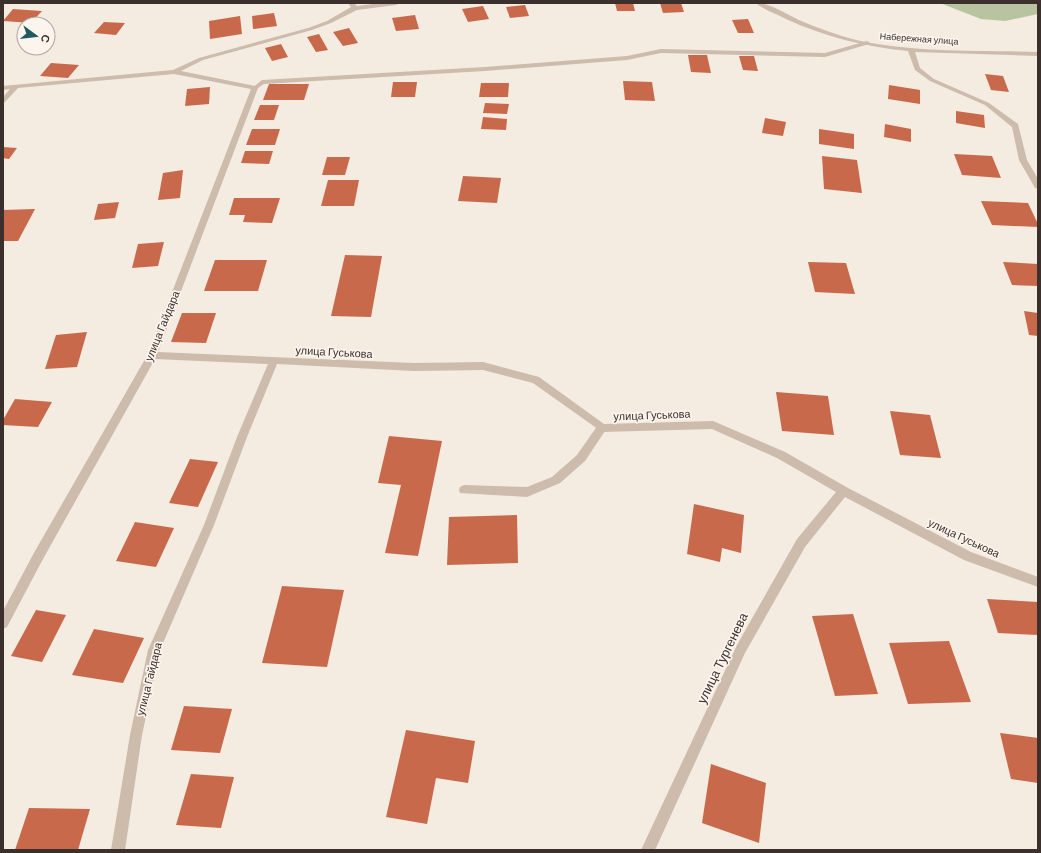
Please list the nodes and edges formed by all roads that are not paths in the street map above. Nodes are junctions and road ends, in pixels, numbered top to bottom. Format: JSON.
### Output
{"nodes":[{"id":1,"x":396,"y":3,"type":"edge"},
{"id":2,"x":759,"y":3,"type":"edge"},
{"id":3,"x":353,"y":5,"type":"edge"},
{"id":4,"x":867,"y":44,"type":"junction"},
{"id":5,"x":911,"y":49,"type":"junction"},
{"id":6,"x":1038,"y":54,"type":"edge"},
{"id":7,"x":174,"y":72,"type":"junction"},
{"id":8,"x":3,"y":88,"type":"edge"},
{"id":9,"x":15,"y":88,"type":"junction"},
{"id":10,"x":255,"y":88,"type":"junction"},
{"id":11,"x":3,"y":101,"type":"edge"},
{"id":12,"x":1038,"y":186,"type":"edge"},
{"id":13,"x":152,"y":355,"type":"junction"},
{"id":14,"x":274,"y":361,"type":"junction"},
{"id":15,"x":602,"y":428,"type":"junction"},
{"id":16,"x":464,"y":490,"type":"dead end"},
{"id":17,"x":844,"y":491,"type":"junction"},
{"id":18,"x":1038,"y":582,"type":"edge"},
{"id":19,"x":3,"y":623,"type":"edge"},
{"id":20,"x":118,"y":850,"type":"edge"},
{"id":21,"x":648,"y":850,"type":"edge"}],
"edges":[{"from":1,"to":3,"type":"street"},
{"from":2,"to":4,"type":"street","name":"Набережная улица"},
{"from":3,"to":7,"type":"street"},
{"from":4,"to":5,"type":"street","name":"Набережная улица"},
{"from":4,"to":10,"type":"street"},
{"from":5,"to":6,"type":"street","name":"Набережная улица"},
{"from":5,"to":12,"type":"street"},
{"from":7,"to":9,"type":"street"},
{"from":7,"to":10,"type":"street"},
{"from":8,"to":9,"type":"street"},
{"from":9,"to":11,"type":"street"},
{"from":10,"to":13,"type":"street","name":"улица Гайдара"},
{"from":13,"to":14,"type":"street","name":"улица Гуськова"},
{"from":13,"to":19,"type":"street","name":"улица Гайдара"},
{"from":14,"to":15,"type":"street","name":"улица Гуськова"},
{"from":14,"to":20,"type":"street","name":"улица Гайдара"},
{"from":15,"to":16,"type":"street"},
{"from":15,"to":17,"type":"street","name":"улица Гуськова"},
{"from":17,"to":18,"type":"street","name":"улица Гуськова"},
{"from":17,"to":21,"type":"street","name":"улица Тургенева"}]}
